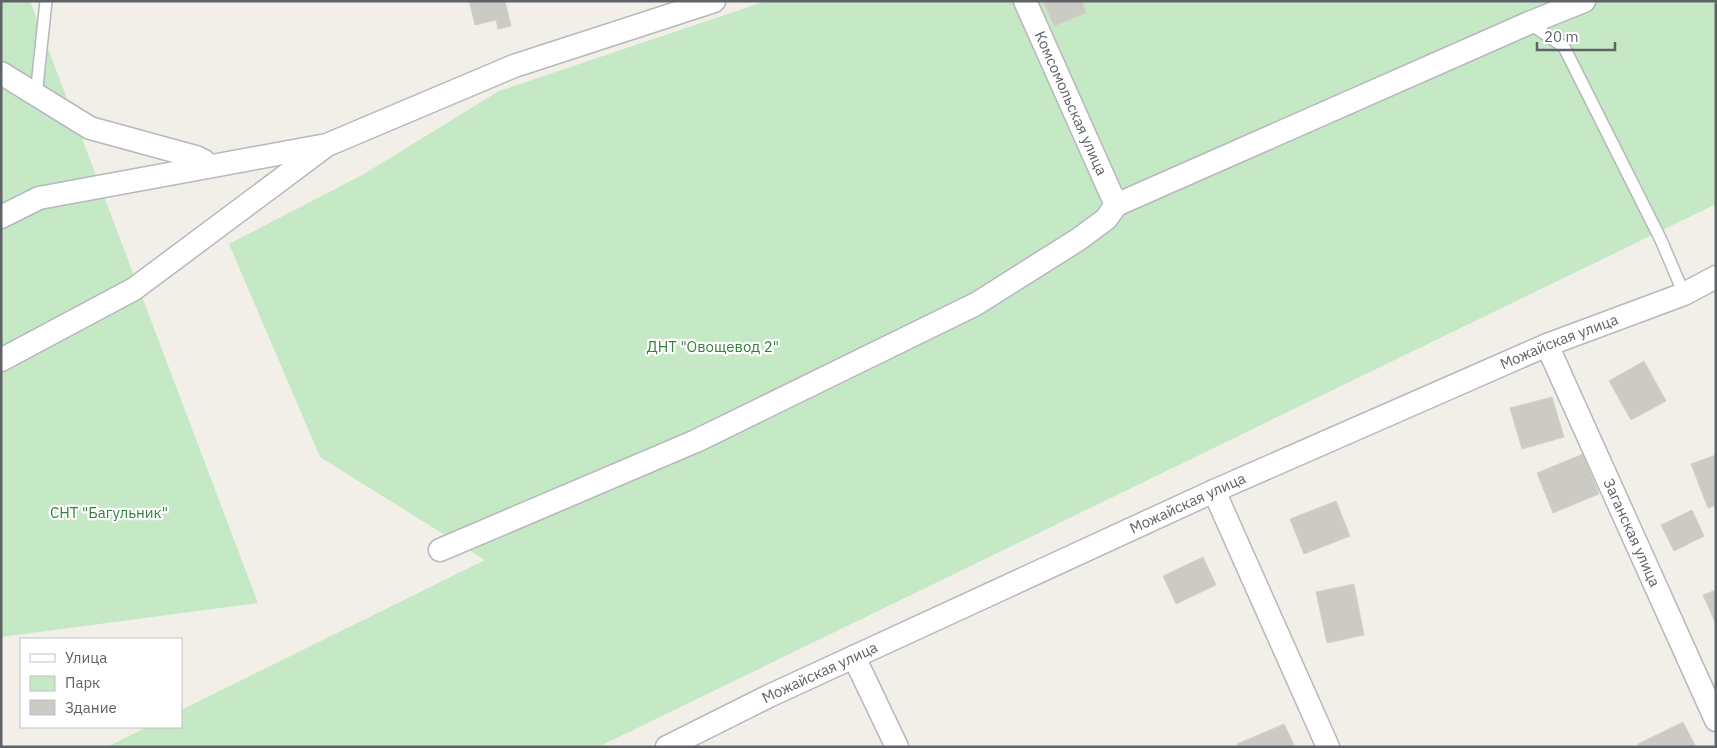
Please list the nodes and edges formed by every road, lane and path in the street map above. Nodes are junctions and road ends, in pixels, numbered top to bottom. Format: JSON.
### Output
{"nodes":[{"id":1,"x":46,"y":1,"type":"edge"},
{"id":2,"x":714,"y":1,"type":"edge"},
{"id":3,"x":1025,"y":1,"type":"edge"},
{"id":4,"x":1584,"y":1,"type":"edge"},
{"id":5,"x":1529,"y":23,"type":"junction"},
{"id":6,"x":1,"y":73,"type":"edge"},
{"id":7,"x":36,"y":96,"type":"junction"},
{"id":8,"x":327,"y":145,"type":"junction"},
{"id":9,"x":206,"y":167,"type":"junction"},
{"id":10,"x":1116,"y":205,"type":"junction"},
{"id":11,"x":1,"y":217,"type":"edge"},
{"id":12,"x":1716,"y":277,"type":"edge"},
{"id":13,"x":1684,"y":294,"type":"junction"},
{"id":14,"x":1547,"y":345,"type":"junction"},
{"id":15,"x":1,"y":360,"type":"edge"},
{"id":16,"x":1214,"y":491,"type":"junction"},
{"id":17,"x":440,"y":550,"type":"dead end"},
{"id":18,"x":854,"y":657,"type":"junction"},
{"id":19,"x":1716,"y":720,"type":"edge"},
{"id":20,"x":667,"y":747,"type":"edge"},
{"id":21,"x":897,"y":747,"type":"edge"},
{"id":22,"x":1328,"y":747,"type":"edge"}],
"edges":[{"from":1,"to":7,"type":"lane"},
{"from":2,"to":8,"type":"street"},
{"from":3,"to":10,"type":"street","name":"Комсомольская улица"},
{"from":4,"to":5,"type":"street"},
{"from":5,"to":10,"type":"street"},
{"from":5,"to":13,"type":"lane"},
{"from":6,"to":7,"type":"street"},
{"from":7,"to":9,"type":"street"},
{"from":8,"to":9,"type":"street"},
{"from":8,"to":15,"type":"street"},
{"from":9,"to":11,"type":"street"},
{"from":10,"to":17,"type":"street"},
{"from":12,"to":13,"type":"street","name":"Можайская улица"},
{"from":13,"to":14,"type":"street","name":"Можайская улица"},
{"from":14,"to":16,"type":"street","name":"Можайская улица"},
{"from":14,"to":19,"type":"street","name":"Заганская улица"},
{"from":16,"to":18,"type":"street","name":"Можайская улица"},
{"from":16,"to":22,"type":"street"},
{"from":18,"to":20,"type":"street","name":"Можайская улица"},
{"from":18,"to":21,"type":"street"}]}
